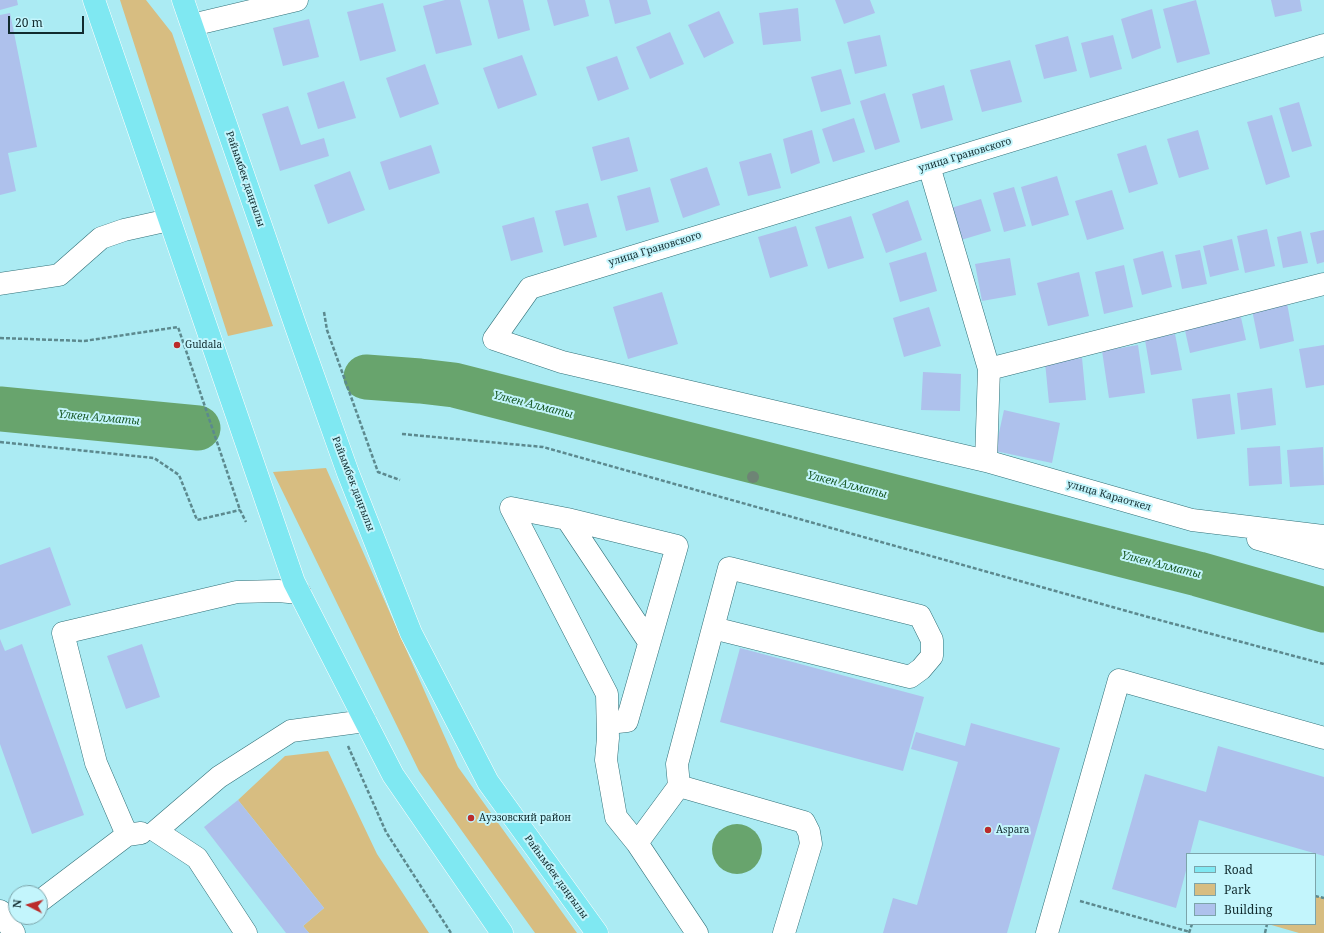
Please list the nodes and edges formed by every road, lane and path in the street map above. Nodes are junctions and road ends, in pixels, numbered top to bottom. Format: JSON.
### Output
{"nodes":[{"id":1,"x":94,"y":0,"type":"edge"},
{"id":2,"x":183,"y":0,"type":"edge"},
{"id":3,"x":297,"y":0,"type":"edge"},
{"id":4,"x":192,"y":25,"type":"junction"},
{"id":5,"x":1324,"y":45,"type":"edge"},
{"id":6,"x":929,"y":166,"type":"junction"},
{"id":7,"x":169,"y":220,"type":"junction"},
{"id":8,"x":0,"y":284,"type":"edge"},
{"id":9,"x":1324,"y":284,"type":"edge"},
{"id":10,"x":324,"y":312,"type":"dead end"},
{"id":11,"x":0,"y":338,"type":"edge"},
{"id":12,"x":989,"y":369,"type":"junction"},
{"id":13,"x":402,"y":434,"type":"dead end"},
{"id":14,"x":0,"y":442,"type":"edge"},
{"id":15,"x":986,"y":461,"type":"junction"},
{"id":16,"x":400,"y":480,"type":"dead end"},
{"id":17,"x":567,"y":519,"type":"junction"},
{"id":18,"x":1192,"y":520,"type":"junction"},
{"id":19,"x":1324,"y":536,"type":"edge"},
{"id":20,"x":1324,"y":558,"type":"edge"},
{"id":21,"x":297,"y":588,"type":"junction"},
{"id":22,"x":712,"y":628,"type":"junction"},
{"id":23,"x":649,"y":642,"type":"junction"},
{"id":24,"x":1324,"y":664,"type":"edge"},
{"id":25,"x":366,"y":721,"type":"junction"},
{"id":26,"x":608,"y":723,"type":"junction"},
{"id":27,"x":1324,"y":738,"type":"edge"},
{"id":28,"x":679,"y":786,"type":"junction"},
{"id":29,"x":156,"y":831,"type":"junction"},
{"id":30,"x":127,"y":835,"type":"junction"},
{"id":31,"x":637,"y":843,"type":"junction"},
{"id":32,"x":48,"y":895,"type":"edge"},
{"id":33,"x":1058,"y":895,"type":"junction"},
{"id":34,"x":501,"y":932,"type":"edge"},
{"id":35,"x":1189,"y":932,"type":"edge"},
{"id":36,"x":246,"y":933,"type":"edge"},
{"id":37,"x":597,"y":933,"type":"edge"},
{"id":38,"x":698,"y":933,"type":"edge"},
{"id":39,"x":784,"y":933,"type":"edge"},
{"id":40,"x":1047,"y":933,"type":"edge"}],
"edges":[{"from":1,"to":7,"type":"main road"},
{"from":2,"to":4,"type":"main road","name":"Райымбек даңғылы"},
{"from":3,"to":4,"type":"street"},
{"from":4,"to":37,"type":"main road","name":"Райымбек даңғылы"},
{"from":5,"to":6,"type":"street","name":"улица Грановского"},
{"from":6,"to":12,"type":"street"},
{"from":6,"to":15,"type":"street","name":"улица Грановского"},
{"from":7,"to":8,"type":"street"},
{"from":7,"to":21,"type":"main road"},
{"from":9,"to":12,"type":"street"},
{"from":10,"to":16,"type":"path"},
{"from":11,"to":14,"type":"path"},
{"from":12,"to":15,"type":"street"},
{"from":13,"to":24,"type":"path"},
{"from":15,"to":18,"type":"street","name":"улица Караоткел"},
{"from":17,"to":23,"type":"street"},
{"from":17,"to":23,"type":"street"},
{"from":17,"to":26,"type":"street"},
{"from":18,"to":19,"type":"street","name":"улица Караоткел"},
{"from":18,"to":20,"type":"street"},
{"from":21,"to":25,"type":"main road"},
{"from":21,"to":30,"type":"street"},
{"from":22,"to":22,"type":"street"},
{"from":22,"to":28,"type":"street"},
{"from":23,"to":26,"type":"street"},
{"from":25,"to":29,"type":"street"},
{"from":25,"to":34,"type":"main road"},
{"from":26,"to":31,"type":"street"},
{"from":27,"to":33,"type":"street"},
{"from":28,"to":31,"type":"street"},
{"from":28,"to":39,"type":"street"},
{"from":29,"to":30,"type":"street"},
{"from":29,"to":36,"type":"street"},
{"from":30,"to":32,"type":"street"},
{"from":31,"to":38,"type":"street"},
{"from":33,"to":35,"type":"path"},
{"from":33,"to":40,"type":"street"}]}
